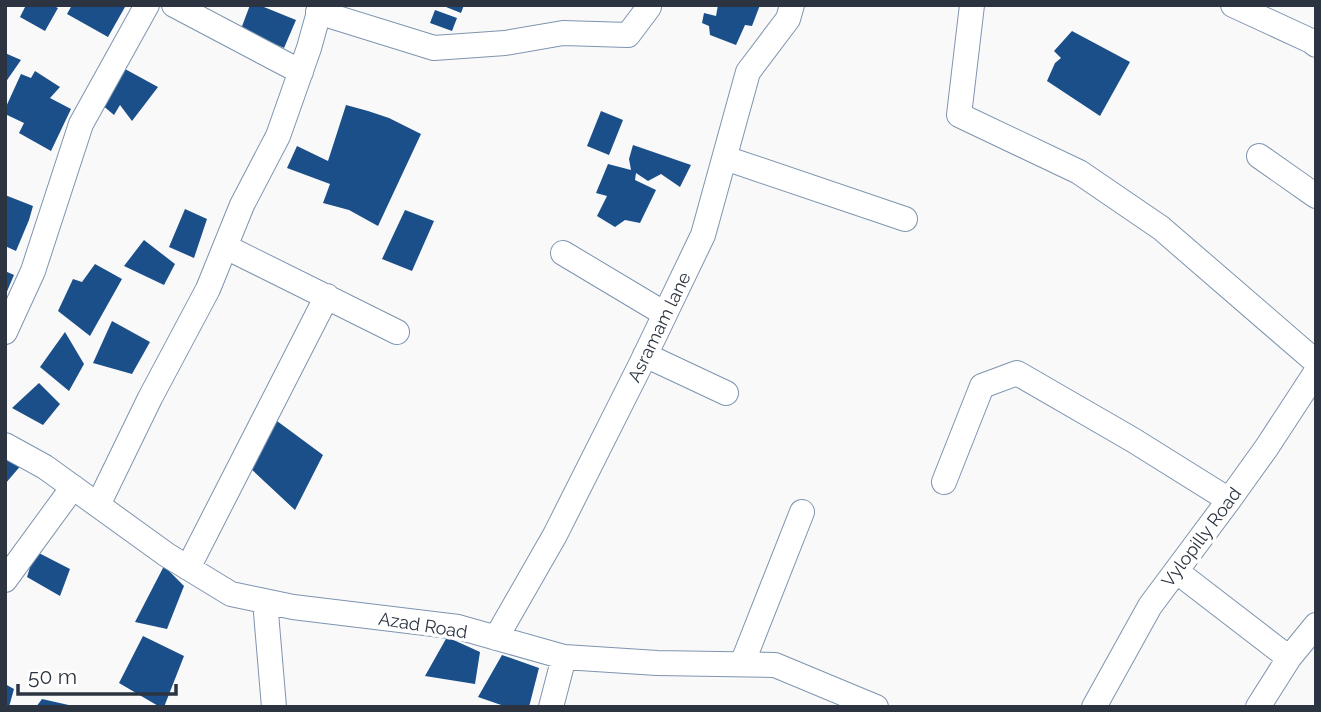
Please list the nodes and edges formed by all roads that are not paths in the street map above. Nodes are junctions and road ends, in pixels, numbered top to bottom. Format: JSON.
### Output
{"nodes":[{"id":1,"x":146,"y":5,"type":"edge"},
{"id":2,"x":174,"y":5,"type":"edge"},
{"id":3,"x":792,"y":5,"type":"edge"},
{"id":4,"x":972,"y":5,"type":"edge"},
{"id":5,"x":1233,"y":5,"type":"edge"},
{"id":6,"x":649,"y":7,"type":"edge"},
{"id":7,"x":320,"y":9,"type":"edge"},
{"id":8,"x":1316,"y":45,"type":"edge"},
{"id":9,"x":301,"y":72,"type":"junction"},
{"id":10,"x":1259,"y":156,"type":"dead end"},
{"id":11,"x":725,"y":158,"type":"junction"},
{"id":12,"x":1316,"y":196,"type":"edge"},
{"id":13,"x":905,"y":219,"type":"dead end"},
{"id":14,"x":226,"y":247,"type":"junction"},
{"id":15,"x":563,"y":253,"type":"dead end"},
{"id":16,"x":327,"y":296,"type":"junction"},
{"id":17,"x":665,"y":314,"type":"junction"},
{"id":18,"x":5,"y":332,"type":"edge"},
{"id":19,"x":397,"y":332,"type":"dead end"},
{"id":20,"x":645,"y":355,"type":"junction"},
{"id":21,"x":1316,"y":362,"type":"edge"},
{"id":22,"x":1316,"y":373,"type":"edge"},
{"id":23,"x":726,"y":393,"type":"dead end"},
{"id":24,"x":5,"y":445,"type":"edge"},
{"id":25,"x":944,"y":482,"type":"dead end"},
{"id":26,"x":73,"y":487,"type":"junction"},
{"id":27,"x":1229,"y":500,"type":"junction"},
{"id":28,"x":98,"y":505,"type":"junction"},
{"id":29,"x":802,"y":512,"type":"dead end"},
{"id":30,"x":188,"y":568,"type":"junction"},
{"id":31,"x":1176,"y":571,"type":"junction"},
{"id":32,"x":5,"y":580,"type":"edge"},
{"id":33,"x":265,"y":601,"type":"junction"},
{"id":34,"x":1316,"y":625,"type":"edge"},
{"id":35,"x":496,"y":638,"type":"junction"},
{"id":36,"x":564,"y":657,"type":"junction"},
{"id":37,"x":1289,"y":658,"type":"junction"},
{"id":38,"x":742,"y":664,"type":"junction"},
{"id":39,"x":274,"y":707,"type":"edge"},
{"id":40,"x":551,"y":707,"type":"edge"},
{"id":41,"x":876,"y":707,"type":"edge"},
{"id":42,"x":1094,"y":707,"type":"edge"},
{"id":43,"x":1258,"y":707,"type":"edge"}],
"edges":[{"from":1,"to":18,"type":"street"},
{"from":2,"to":9,"type":"street"},
{"from":3,"to":11,"type":"street","name":"Asramam lane"},
{"from":4,"to":21,"type":"street"},
{"from":5,"to":8,"type":"street"},
{"from":6,"to":7,"type":"street"},
{"from":7,"to":9,"type":"street"},
{"from":9,"to":14,"type":"street"},
{"from":10,"to":12,"type":"street"},
{"from":11,"to":13,"type":"street"},
{"from":11,"to":17,"type":"street","name":"Asramam lane"},
{"from":14,"to":16,"type":"street"},
{"from":14,"to":28,"type":"street"},
{"from":15,"to":17,"type":"street"},
{"from":16,"to":19,"type":"street"},
{"from":16,"to":30,"type":"street"},
{"from":17,"to":20,"type":"street","name":"Asramam lane"},
{"from":20,"to":23,"type":"street"},
{"from":20,"to":35,"type":"street","name":"Asramam lane"},
{"from":22,"to":27,"type":"street","name":"Vylopilly Road"},
{"from":24,"to":26,"type":"street","name":"Azad Road"},
{"from":25,"to":27,"type":"street"},
{"from":26,"to":28,"type":"street","name":"Azad Road"},
{"from":26,"to":32,"type":"street"},
{"from":27,"to":31,"type":"street","name":"Vylopilly Road"},
{"from":28,"to":30,"type":"street","name":"Azad Road"},
{"from":29,"to":38,"type":"street"},
{"from":30,"to":33,"type":"street","name":"Azad Road"},
{"from":31,"to":37,"type":"street"},
{"from":31,"to":42,"type":"street","name":"Vylopilly Road"},
{"from":33,"to":35,"type":"street","name":"Azad Road"},
{"from":33,"to":39,"type":"street"},
{"from":34,"to":37,"type":"street"},
{"from":35,"to":36,"type":"street","name":"Azad Road"},
{"from":36,"to":38,"type":"street","name":"Azad Road"},
{"from":36,"to":40,"type":"street"},
{"from":37,"to":43,"type":"street"},
{"from":38,"to":41,"type":"street","name":"Azad Road"}]}
